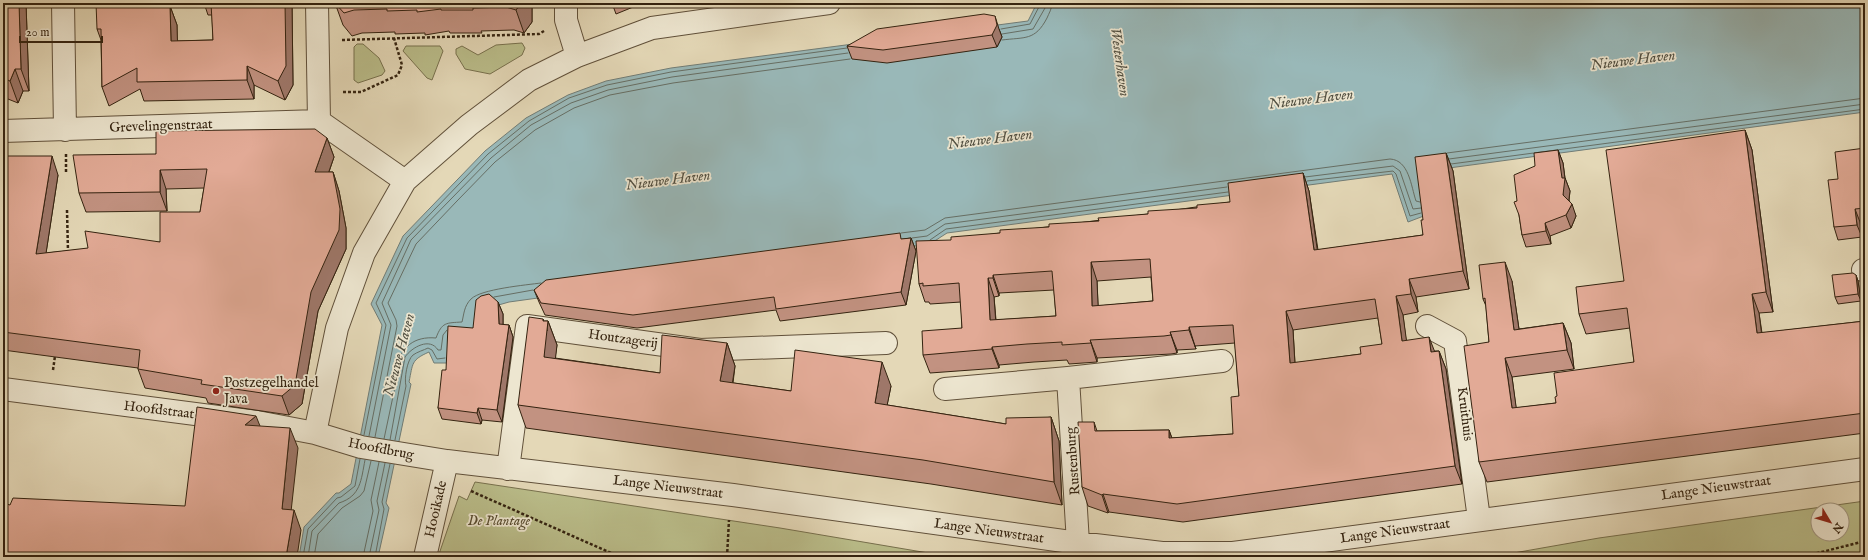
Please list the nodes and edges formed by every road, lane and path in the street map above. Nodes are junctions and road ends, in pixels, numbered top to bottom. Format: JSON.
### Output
{"nodes":[{"id":1,"x":63,"y":3,"type":"edge"},
{"id":2,"x":316,"y":3,"type":"edge"},
{"id":3,"x":829,"y":3,"type":"edge"},
{"id":4,"x":566,"y":12,"type":"edge"},
{"id":5,"x":394,"y":38,"type":"junction"},
{"id":6,"x":317,"y":41,"type":"junction"},
{"id":7,"x":577,"y":56,"type":"junction"},
{"id":8,"x":319,"y":92,"type":"junction"},
{"id":9,"x":319,"y":121,"type":"junction"},
{"id":10,"x":65,"y":130,"type":"junction"},
{"id":11,"x":3,"y":131,"type":"edge"},
{"id":12,"x":405,"y":181,"type":"junction"},
{"id":13,"x":67,"y":210,"type":"dead end"},
{"id":14,"x":68,"y":257,"type":"edge"},
{"id":15,"x":1427,"y":326,"type":"dead end"},
{"id":16,"x":886,"y":343,"type":"dead end"},
{"id":17,"x":1222,"y":362,"type":"dead end"},
{"id":18,"x":1068,"y":378,"type":"junction"},
{"id":19,"x":3,"y":389,"type":"edge"},
{"id":20,"x":945,"y":389,"type":"dead end"},
{"id":21,"x":315,"y":433,"type":"junction"},
{"id":22,"x":447,"y":461,"type":"junction"},
{"id":23,"x":508,"y":469,"type":"junction"},
{"id":24,"x":1865,"y":469,"type":"edge"},
{"id":25,"x":733,"y":495,"type":"junction"},
{"id":26,"x":1479,"y":519,"type":"junction"},
{"id":27,"x":1865,"y":541,"type":"edge"},
{"id":28,"x":1078,"y":543,"type":"junction"},
{"id":29,"x":425,"y":557,"type":"edge"},
{"id":30,"x":620,"y":557,"type":"edge"},
{"id":31,"x":727,"y":557,"type":"edge"},
{"id":32,"x":1802,"y":557,"type":"edge"}],
"edges":[{"from":1,"to":10,"type":"street"},
{"from":2,"to":6,"type":"street"},
{"from":3,"to":7,"type":"street"},
{"from":4,"to":5,"type":"path"},
{"from":4,"to":7,"type":"street"},
{"from":5,"to":6,"type":"path"},
{"from":5,"to":8,"type":"path"},
{"from":6,"to":8,"type":"street"},
{"from":7,"to":12,"type":"street"},
{"from":8,"to":9,"type":"street"},
{"from":9,"to":10,"type":"street","name":"Grevelingenstraat"},
{"from":9,"to":12,"type":"street"},
{"from":10,"to":11,"type":"street","name":"Grevelingenstraat"},
{"from":12,"to":21,"type":"street"},
{"from":13,"to":14,"type":"path"},
{"from":15,"to":26,"type":"street","name":"Kruithuis"},
{"from":16,"to":23,"type":"street","name":"Houtzagerij"},
{"from":17,"to":18,"type":"street"},
{"from":18,"to":20,"type":"street"},
{"from":18,"to":28,"type":"street","name":"Rustenburg"},
{"from":19,"to":21,"type":"street","name":"Hoofdstraat"},
{"from":21,"to":22,"type":"street","name":"Hoofdbrug"},
{"from":22,"to":23,"type":"street","name":"Lange Nieuwstraat"},
{"from":22,"to":29,"type":"street","name":"Hooikade"},
{"from":22,"to":30,"type":"path"},
{"from":23,"to":25,"type":"street","name":"Lange Nieuwstraat"},
{"from":24,"to":26,"type":"street","name":"Lange Nieuwstraat"},
{"from":25,"to":28,"type":"street","name":"Lange Nieuwstraat"},
{"from":25,"to":31,"type":"path"},
{"from":26,"to":28,"type":"street","name":"Lange Nieuwstraat"},
{"from":27,"to":32,"type":"path"}]}
